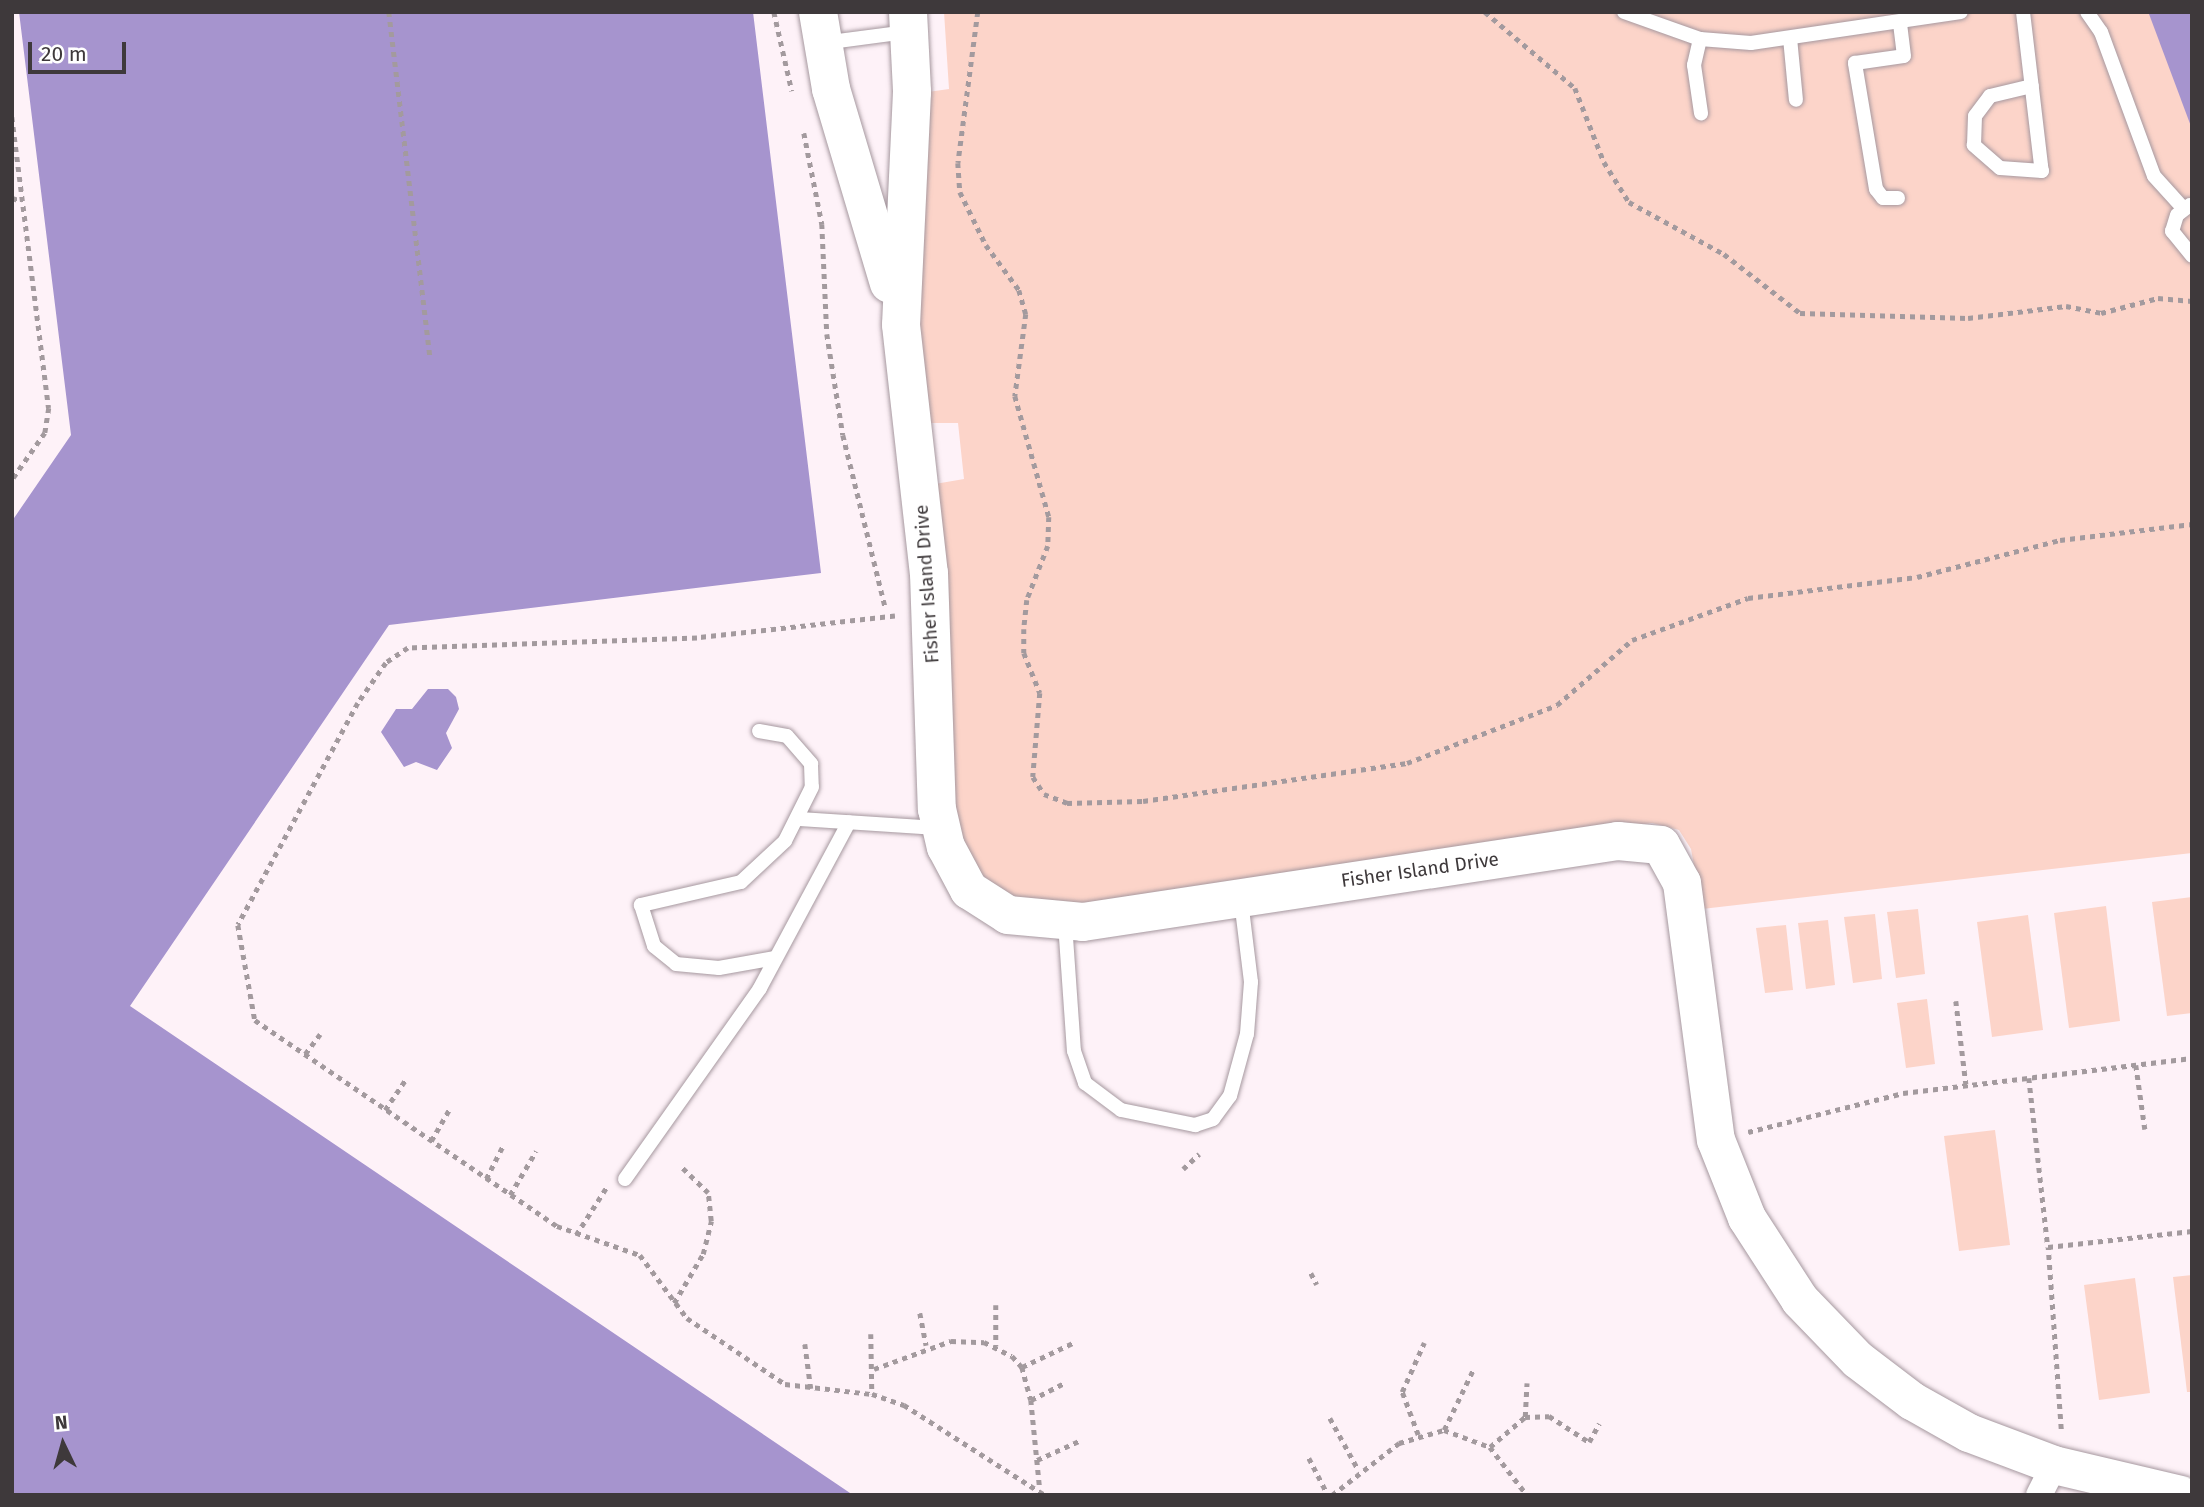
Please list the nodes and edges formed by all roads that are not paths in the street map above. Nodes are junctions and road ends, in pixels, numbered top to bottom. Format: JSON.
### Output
{"nodes":[{"id":1,"x":1624,"y":12,"type":"edge"},
{"id":2,"x":1961,"y":12,"type":"edge"},
{"id":3,"x":2023,"y":12,"type":"edge"},
{"id":4,"x":2087,"y":12,"type":"edge"},
{"id":5,"x":909,"y":22,"type":"edge"},
{"id":6,"x":1900,"y":22,"type":"junction"},
{"id":7,"x":820,"y":28,"type":"edge"},
{"id":8,"x":1790,"y":38,"type":"junction"},
{"id":9,"x":1699,"y":39,"type":"junction"},
{"id":10,"x":2032,"y":86,"type":"junction"},
{"id":11,"x":1796,"y":100,"type":"dead end"},
{"id":12,"x":1701,"y":113,"type":"dead end"},
{"id":13,"x":907,"y":162,"type":"junction"},
{"id":14,"x":856,"y":169,"type":"junction"},
{"id":15,"x":1898,"y":198,"type":"dead end"},
{"id":16,"x":2188,"y":206,"type":"edge"},
{"id":17,"x":2192,"y":256,"type":"edge"},
{"id":18,"x":901,"y":325,"type":"junction"},
{"id":19,"x":759,"y":731,"type":"dead end"},
{"id":20,"x":799,"y":819,"type":"junction"},
{"id":21,"x":849,"y":822,"type":"junction"},
{"id":22,"x":941,"y":828,"type":"junction"},
{"id":23,"x":1240,"y":896,"type":"junction"},
{"id":24,"x":1065,"y":923,"type":"junction"},
{"id":25,"x":775,"y":958,"type":"junction"},
{"id":26,"x":625,"y":1179,"type":"dead end"},
{"id":27,"x":2052,"y":1468,"type":"edge"},
{"id":28,"x":2181,"y":1495,"type":"edge"}],
"edges":[{"from":1,"to":9,"type":"lane"},
{"from":2,"to":6,"type":"lane"},
{"from":3,"to":10,"type":"lane"},
{"from":4,"to":16,"type":"lane"},
{"from":5,"to":7,"type":"lane"},
{"from":5,"to":13,"type":"street","name":"Fisher Island Drive"},
{"from":6,"to":8,"type":"lane"},
{"from":6,"to":15,"type":"lane"},
{"from":7,"to":14,"type":"street","name":"Fisher Island Drive"},
{"from":8,"to":9,"type":"lane"},
{"from":8,"to":11,"type":"lane"},
{"from":9,"to":12,"type":"lane"},
{"from":10,"to":10,"type":"lane"},
{"from":13,"to":14,"type":"street"},
{"from":13,"to":18,"type":"street","name":"Fisher Island Drive"},
{"from":14,"to":18,"type":"street","name":"Fisher Island Drive"},
{"from":16,"to":17,"type":"lane"},
{"from":18,"to":22,"type":"street","name":"Fisher Island Drive"},
{"from":19,"to":20,"type":"lane"},
{"from":20,"to":21,"type":"lane"},
{"from":20,"to":25,"type":"lane"},
{"from":21,"to":22,"type":"lane"},
{"from":21,"to":25,"type":"lane"},
{"from":22,"to":24,"type":"street","name":"Fisher Island Drive"},
{"from":23,"to":24,"type":"street","name":"Fisher Island Drive"},
{"from":23,"to":24,"type":"lane"},
{"from":23,"to":27,"type":"street","name":"Fisher Island Drive"},
{"from":25,"to":26,"type":"lane"},
{"from":27,"to":28,"type":"street","name":"Fisher Island Drive"}]}
